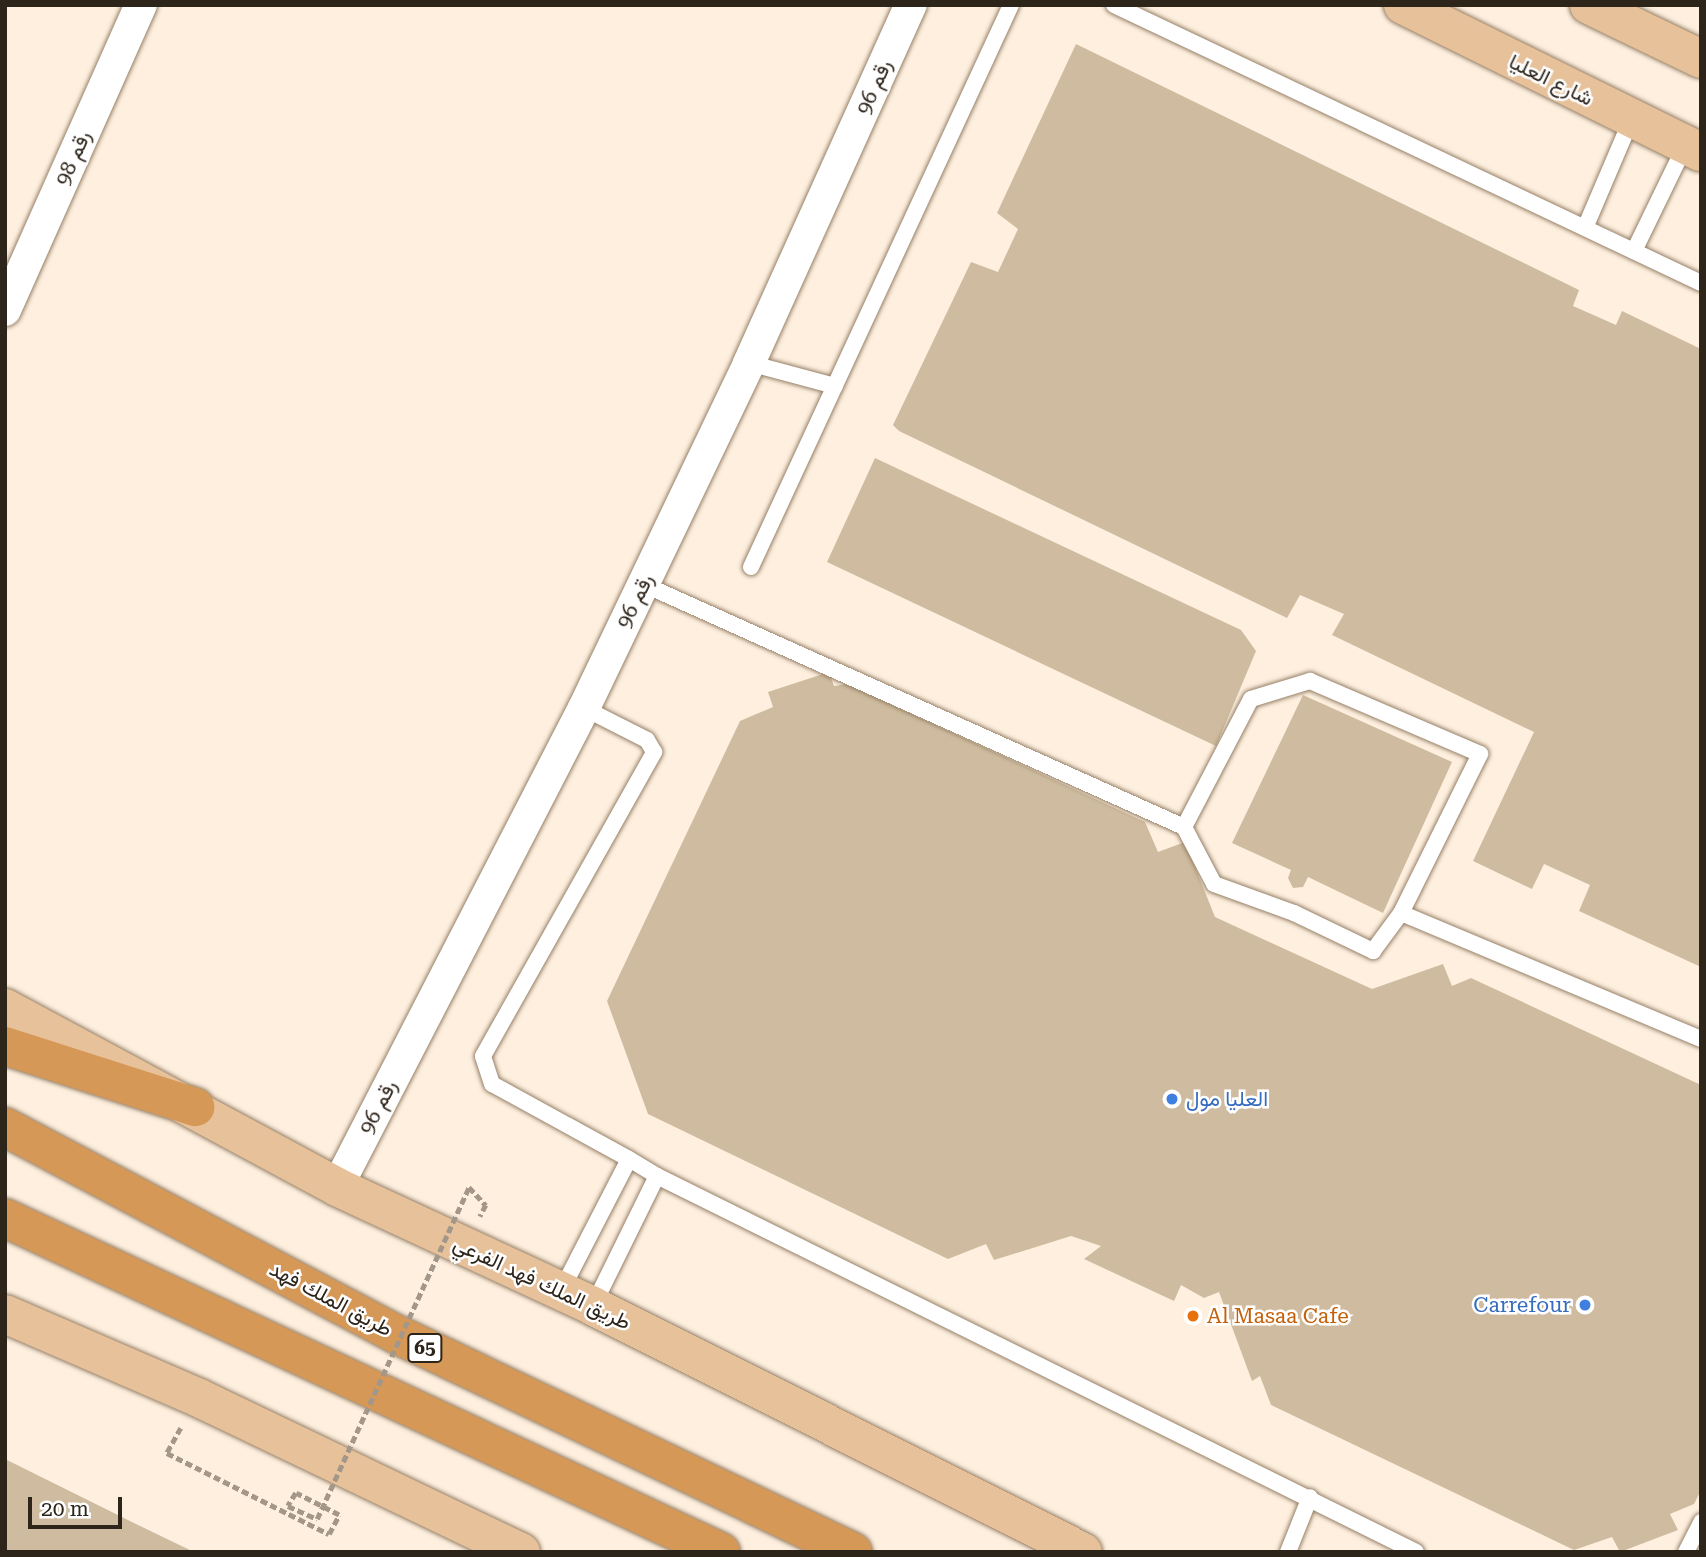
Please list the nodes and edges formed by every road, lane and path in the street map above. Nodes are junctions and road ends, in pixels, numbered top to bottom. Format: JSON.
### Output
{"nodes":[{"id":1,"x":141,"y":5,"type":"edge"},
{"id":2,"x":911,"y":5,"type":"edge"},
{"id":3,"x":1010,"y":5,"type":"edge"},
{"id":4,"x":1114,"y":5,"type":"edge"},
{"id":5,"x":1403,"y":5,"type":"edge"},
{"id":6,"x":1589,"y":5,"type":"edge"},
{"id":7,"x":1701,"y":59,"type":"edge"},
{"id":8,"x":1631,"y":120,"type":"junction"},
{"id":9,"x":1693,"y":149,"type":"edge"},
{"id":10,"x":1586,"y":228,"type":"junction"},
{"id":11,"x":1634,"y":251,"type":"junction"},
{"id":12,"x":1701,"y":283,"type":"edge"},
{"id":13,"x":5,"y":310,"type":"edge"},
{"id":14,"x":749,"y":363,"type":"junction"},
{"id":15,"x":835,"y":386,"type":"junction"},
{"id":16,"x":751,"y":567,"type":"dead end"},
{"id":17,"x":643,"y":584,"type":"junction"},
{"id":18,"x":584,"y":708,"type":"junction"},
{"id":19,"x":1184,"y":827,"type":"junction"},
{"id":20,"x":1401,"y":913,"type":"junction"},
{"id":21,"x":5,"y":1008,"type":"edge"},
{"id":22,"x":1701,"y":1039,"type":"edge"},
{"id":23,"x":5,"y":1046,"type":"edge"},
{"id":24,"x":195,"y":1107,"type":"junction"},
{"id":25,"x":5,"y":1127,"type":"edge"},
{"id":26,"x":629,"y":1159,"type":"junction"},
{"id":27,"x":657,"y":1176,"type":"junction"},
{"id":28,"x":337,"y":1187,"type":"junction"},
{"id":29,"x":446,"y":1201,"type":"dead end"},
{"id":30,"x":5,"y":1218,"type":"edge"},
{"id":31,"x":577,"y":1299,"type":"junction"},
{"id":32,"x":5,"y":1314,"type":"edge"},
{"id":33,"x":199,"y":1398,"type":"junction"},
{"id":34,"x":1310,"y":1497,"type":"junction"},
{"id":35,"x":1701,"y":1522,"type":"edge"},
{"id":36,"x":502,"y":1548,"type":"edge"},
{"id":37,"x":721,"y":1552,"type":"edge"},
{"id":38,"x":853,"y":1552,"type":"edge"},
{"id":39,"x":1083,"y":1552,"type":"edge"},
{"id":40,"x":1289,"y":1552,"type":"edge"},
{"id":41,"x":1416,"y":1552,"type":"edge"},
{"id":42,"x":1686,"y":1552,"type":"edge"}],
"edges":[{"from":1,"to":13,"type":"street","name":"رقم 98"},
{"from":2,"to":14,"type":"street","name":"رقم 96"},
{"from":3,"to":15,"type":"lane"},
{"from":4,"to":10,"type":"lane"},
{"from":5,"to":8,"type":"main road","name":"شارع العليا"},
{"from":6,"to":7,"type":"main road"},
{"from":8,"to":9,"type":"main road","name":"شارع العليا"},
{"from":8,"to":10,"type":"lane"},
{"from":9,"to":11,"type":"lane"},
{"from":10,"to":11,"type":"lane"},
{"from":11,"to":12,"type":"lane"},
{"from":14,"to":15,"type":"lane"},
{"from":14,"to":17,"type":"street","name":"رقم 96"},
{"from":15,"to":16,"type":"lane"},
{"from":17,"to":18,"type":"street","name":"رقم 96"},
{"from":17,"to":19,"type":"lane"},
{"from":18,"to":26,"type":"lane"},
{"from":18,"to":28,"type":"street","name":"رقم 96"},
{"from":19,"to":20,"type":"lane"},
{"from":19,"to":20,"type":"lane"},
{"from":20,"to":22,"type":"lane"},
{"from":21,"to":24,"type":"main road","name":"طريق الملك فهد الفرعي"},
{"from":23,"to":24,"type":"highway"},
{"from":24,"to":28,"type":"main road","name":"طريق الملك فهد الفرعي"},
{"from":25,"to":38,"type":"highway","name":"طريق الملك فهد","number":"65"},
{"from":26,"to":27,"type":"lane"},
{"from":26,"to":31,"type":"lane"},
{"from":27,"to":31,"type":"lane"},
{"from":27,"to":34,"type":"lane"},
{"from":28,"to":31,"type":"main road","name":"طريق الملك فهد الفرعي"},
{"from":29,"to":33,"type":"path","bridge":true},
{"from":30,"to":37,"type":"highway"},
{"from":31,"to":39,"type":"main road","name":"طريق الملك فهد الفرعي"},
{"from":32,"to":33,"type":"main road"},
{"from":33,"to":36,"type":"main road"},
{"from":34,"to":40,"type":"lane"},
{"from":34,"to":41,"type":"lane"},
{"from":35,"to":42,"type":"lane"}]}
